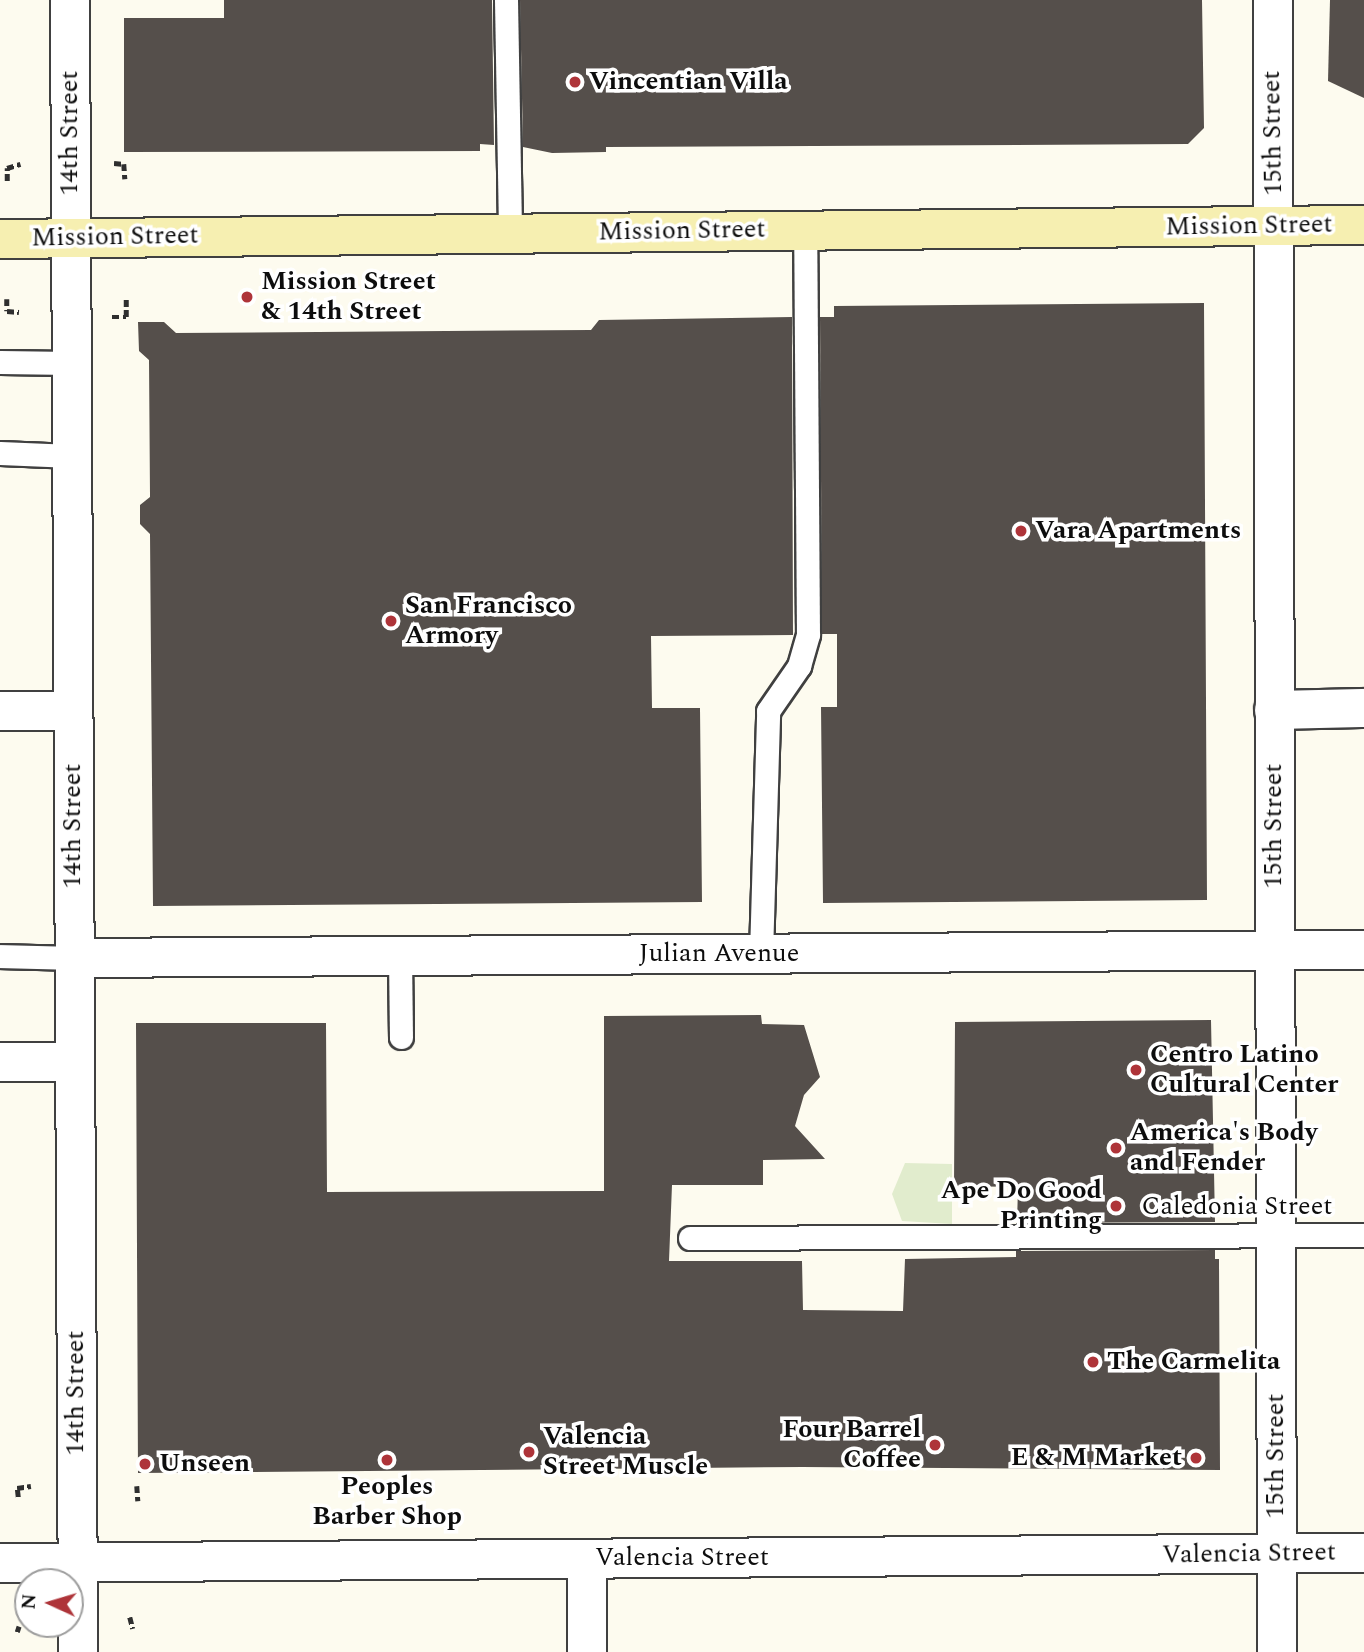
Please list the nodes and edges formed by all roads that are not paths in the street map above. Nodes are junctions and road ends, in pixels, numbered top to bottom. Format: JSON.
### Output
{"nodes":[{"id":1,"x":70,"y":0,"type":"edge"},
{"id":2,"x":506,"y":0,"type":"edge"},
{"id":3,"x":1273,"y":0,"type":"edge"},
{"id":4,"x":1364,"y":225,"type":"edge"},
{"id":5,"x":1275,"y":226,"type":"junction"},
{"id":6,"x":805,"y":230,"type":"junction"},
{"id":7,"x":510,"y":233,"type":"junction"},
{"id":8,"x":70,"y":238,"type":"junction"},
{"id":9,"x":0,"y":239,"type":"edge"},
{"id":10,"x":0,"y":362,"type":"edge"},
{"id":11,"x":71,"y":363,"type":"junction"},
{"id":12,"x":0,"y":453,"type":"edge"},
{"id":13,"x":72,"y":456,"type":"junction"},
{"id":14,"x":1364,"y":708,"type":"edge"},
{"id":15,"x":1274,"y":709,"type":"junction"},
{"id":16,"x":0,"y":711,"type":"edge"},
{"id":17,"x":72,"y":711,"type":"junction"},
{"id":18,"x":1275,"y":950,"type":"junction"},
{"id":19,"x":1364,"y":950,"type":"edge"},
{"id":20,"x":761,"y":954,"type":"junction"},
{"id":21,"x":400,"y":956,"type":"junction"},
{"id":22,"x":0,"y":957,"type":"edge"},
{"id":23,"x":74,"y":958,"type":"junction"},
{"id":24,"x":401,"y":1037,"type":"dead end"},
{"id":25,"x":0,"y":1062,"type":"edge"},
{"id":26,"x":74,"y":1062,"type":"junction"},
{"id":27,"x":1275,"y":1233,"type":"junction"},
{"id":28,"x":1364,"y":1235,"type":"edge"},
{"id":29,"x":690,"y":1238,"type":"dead end"},
{"id":30,"x":1364,"y":1553,"type":"edge"},
{"id":31,"x":1277,"y":1554,"type":"junction"},
{"id":32,"x":587,"y":1559,"type":"junction"},
{"id":33,"x":77,"y":1562,"type":"junction"},
{"id":34,"x":0,"y":1563,"type":"edge"},
{"id":35,"x":78,"y":1652,"type":"edge"},
{"id":36,"x":587,"y":1652,"type":"edge"},
{"id":37,"x":1277,"y":1652,"type":"edge"}],
"edges":[{"from":1,"to":8,"type":"street","name":"14th Street"},
{"from":2,"to":7,"type":"lane"},
{"from":3,"to":5,"type":"street","name":"15th Street"},
{"from":4,"to":5,"type":"main road","name":"Mission Street"},
{"from":5,"to":6,"type":"main road","name":"Mission Street"},
{"from":5,"to":15,"type":"street","name":"15th Street"},
{"from":6,"to":7,"type":"main road","name":"Mission Street"},
{"from":6,"to":20,"type":"lane"},
{"from":7,"to":8,"type":"main road","name":"Mission Street"},
{"from":8,"to":9,"type":"main road","name":"Mission Street"},
{"from":8,"to":11,"type":"street","name":"14th Street"},
{"from":10,"to":11,"type":"lane"},
{"from":11,"to":13,"type":"street","name":"14th Street"},
{"from":12,"to":13,"type":"lane"},
{"from":13,"to":17,"type":"street","name":"14th Street"},
{"from":14,"to":15,"type":"street"},
{"from":15,"to":18,"type":"street","name":"15th Street"},
{"from":16,"to":17,"type":"street"},
{"from":17,"to":23,"type":"street","name":"14th Street"},
{"from":18,"to":19,"type":"street","name":"Julian Avenue"},
{"from":18,"to":20,"type":"street","name":"Julian Avenue"},
{"from":18,"to":27,"type":"street","name":"15th Street"},
{"from":20,"to":21,"type":"street","name":"Julian Avenue"},
{"from":21,"to":23,"type":"street","name":"Julian Avenue"},
{"from":21,"to":24,"type":"lane"},
{"from":22,"to":23,"type":"lane"},
{"from":23,"to":26,"type":"street","name":"14th Street"},
{"from":25,"to":26,"type":"street"},
{"from":26,"to":33,"type":"street","name":"14th Street"},
{"from":27,"to":28,"type":"lane","name":"Caledonia Street"},
{"from":27,"to":29,"type":"lane","name":"Caledonia Street"},
{"from":27,"to":31,"type":"street","name":"15th Street"},
{"from":30,"to":31,"type":"street","name":"Valencia Street"},
{"from":31,"to":32,"type":"street","name":"Valencia Street"},
{"from":31,"to":37,"type":"street","name":"15th Street"},
{"from":32,"to":33,"type":"street","name":"Valencia Street"},
{"from":32,"to":36,"type":"street"},
{"from":33,"to":34,"type":"street","name":"Valencia Street"},
{"from":33,"to":35,"type":"street","name":"14th Street"}]}
